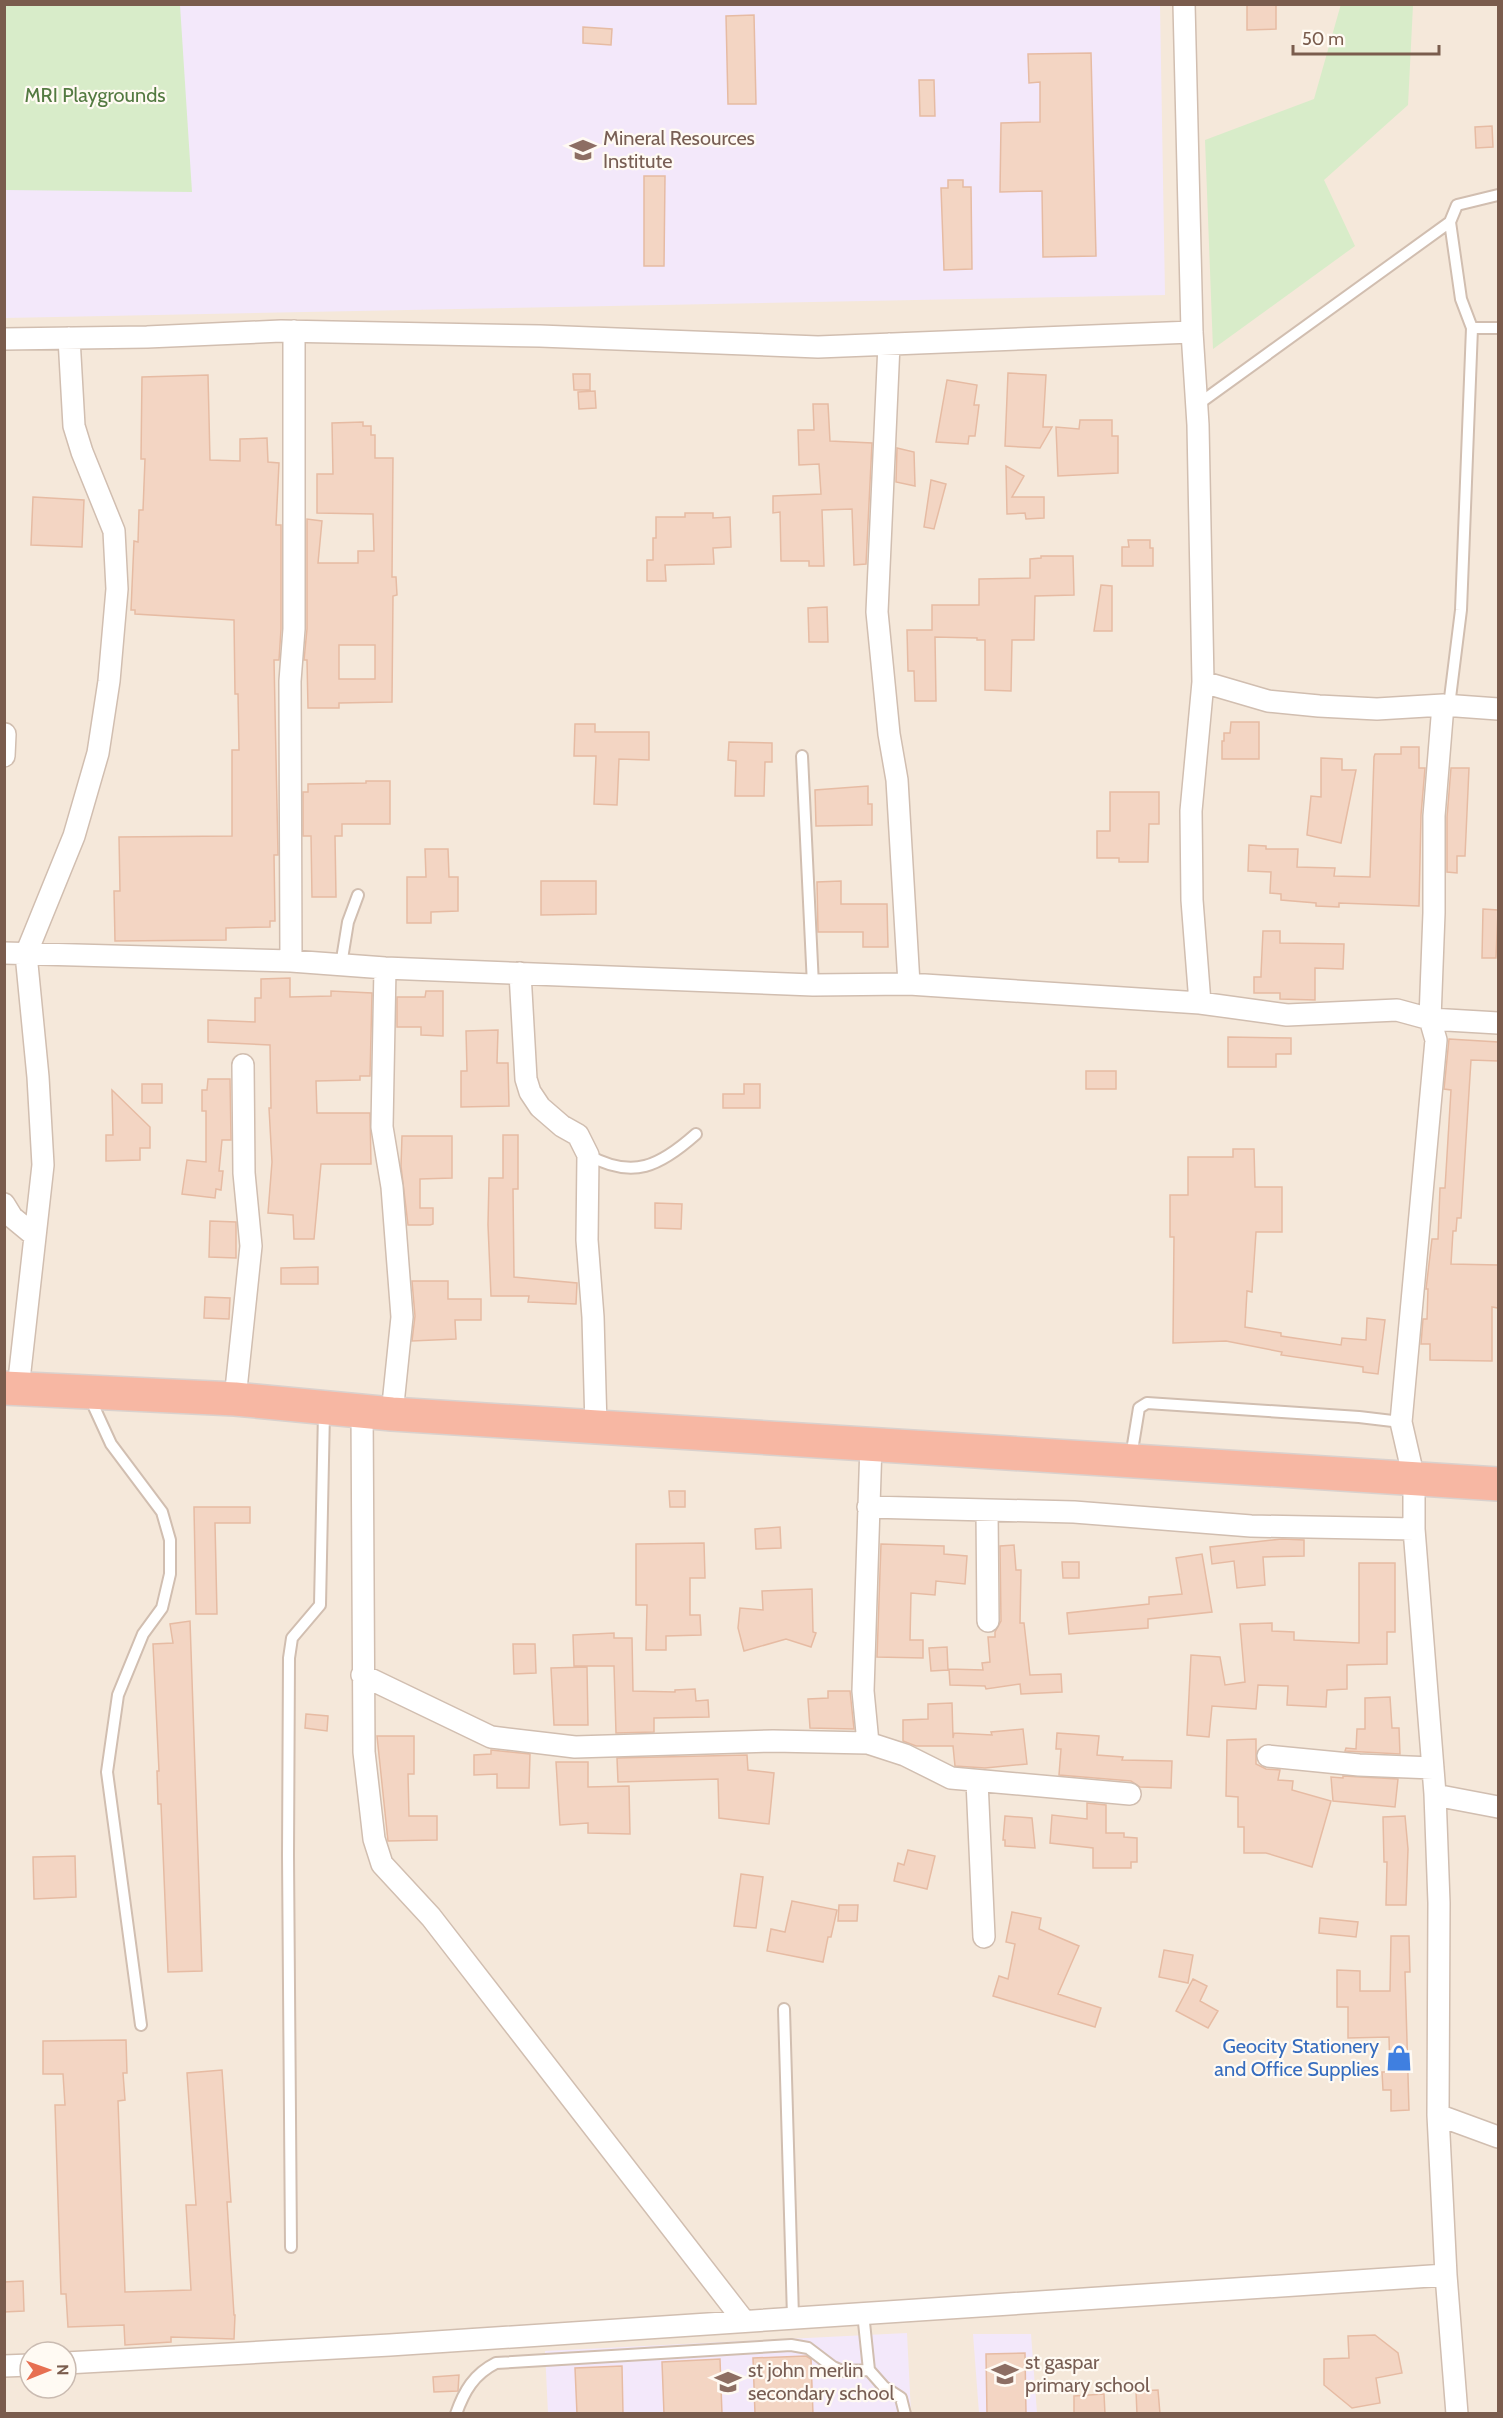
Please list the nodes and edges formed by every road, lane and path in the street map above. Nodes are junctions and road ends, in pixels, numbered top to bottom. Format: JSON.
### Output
{"nodes":[{"id":1,"x":1184,"y":4,"type":"edge"},
{"id":2,"x":1498,"y":195,"type":"edge"},
{"id":3,"x":1450,"y":222,"type":"junction"},
{"id":4,"x":1472,"y":328,"type":"junction"},
{"id":5,"x":1498,"y":328,"type":"edge"},
{"id":6,"x":294,"y":331,"type":"junction"},
{"id":7,"x":1192,"y":332,"type":"junction"},
{"id":8,"x":69,"y":338,"type":"junction"},
{"id":9,"x":4,"y":339,"type":"edge"},
{"id":10,"x":889,"y":344,"type":"junction"},
{"id":11,"x":1197,"y":405,"type":"junction"},
{"id":12,"x":1203,"y":682,"type":"junction"},
{"id":13,"x":1446,"y":706,"type":"junction"},
{"id":14,"x":1498,"y":709,"type":"edge"},
{"id":15,"x":5,"y":734,"type":"edge"},
{"id":16,"x":4,"y":756,"type":"edge"},
{"id":17,"x":802,"y":756,"type":"dead end"},
{"id":18,"x":358,"y":895,"type":"dead end"},
{"id":19,"x":15,"y":953,"type":"edge"},
{"id":20,"x":291,"y":961,"type":"junction"},
{"id":21,"x":341,"y":965,"type":"junction"},
{"id":22,"x":384,"y":968,"type":"junction"},
{"id":23,"x":520,"y":973,"type":"junction"},
{"id":24,"x":813,"y":984,"type":"junction"},
{"id":25,"x":909,"y":984,"type":"junction"},
{"id":26,"x":1200,"y":1003,"type":"junction"},
{"id":27,"x":1430,"y":1019,"type":"junction"},
{"id":28,"x":1498,"y":1023,"type":"edge"},
{"id":29,"x":243,"y":1065,"type":"dead end"},
{"id":30,"x":696,"y":1134,"type":"dead end"},
{"id":31,"x":588,"y":1155,"type":"junction"},
{"id":32,"x":4,"y":1204,"type":"edge"},
{"id":33,"x":35,"y":1236,"type":"junction"},
{"id":34,"x":11,"y":1388,"type":"edge"},
{"id":35,"x":88,"y":1393,"type":"junction"},
{"id":36,"x":234,"y":1399,"type":"junction"},
{"id":37,"x":324,"y":1408,"type":"junction"},
{"id":38,"x":377,"y":1412,"type":"junction"},
{"id":39,"x":1401,"y":1422,"type":"junction"},
{"id":40,"x":596,"y":1427,"type":"junction"},
{"id":41,"x":871,"y":1444,"type":"junction"},
{"id":42,"x":1131,"y":1460,"type":"junction"},
{"id":43,"x":1414,"y":1479,"type":"junction"},
{"id":44,"x":1498,"y":1484,"type":"edge"},
{"id":45,"x":868,"y":1507,"type":"junction"},
{"id":46,"x":987,"y":1511,"type":"junction"},
{"id":47,"x":1414,"y":1529,"type":"junction"},
{"id":48,"x":988,"y":1621,"type":"dead end"},
{"id":49,"x":362,"y":1675,"type":"junction"},
{"id":50,"x":868,"y":1743,"type":"junction"},
{"id":51,"x":1268,"y":1756,"type":"dead end"},
{"id":52,"x":1433,"y":1768,"type":"junction"},
{"id":53,"x":977,"y":1781,"type":"junction"},
{"id":54,"x":1130,"y":1794,"type":"dead end"},
{"id":55,"x":1435,"y":1795,"type":"junction"},
{"id":56,"x":1498,"y":1807,"type":"edge"},
{"id":57,"x":984,"y":1937,"type":"dead end"},
{"id":58,"x":784,"y":2009,"type":"dead end"},
{"id":59,"x":141,"y":2025,"type":"dead end"},
{"id":60,"x":1438,"y":2115,"type":"junction"},
{"id":61,"x":1498,"y":2138,"type":"edge"},
{"id":62,"x":291,"y":2247,"type":"dead end"},
{"id":63,"x":1446,"y":2275,"type":"junction"},
{"id":64,"x":863,"y":2313,"type":"junction"},
{"id":65,"x":793,"y":2318,"type":"junction"},
{"id":66,"x":744,"y":2321,"type":"junction"},
{"id":67,"x":78,"y":2362,"type":"edge"},
{"id":68,"x":869,"y":2370,"type":"junction"},
{"id":69,"x":456,"y":2414,"type":"edge"},
{"id":70,"x":905,"y":2414,"type":"edge"},
{"id":71,"x":1457,"y":2414,"type":"edge"}],
"edges":[{"from":1,"to":7,"type":"street"},
{"from":2,"to":3,"type":"lane"},
{"from":3,"to":4,"type":"lane"},
{"from":3,"to":11,"type":"lane"},
{"from":4,"to":5,"type":"lane"},
{"from":4,"to":13,"type":"lane"},
{"from":6,"to":8,"type":"street"},
{"from":6,"to":10,"type":"street"},
{"from":6,"to":20,"type":"street"},
{"from":7,"to":10,"type":"street"},
{"from":7,"to":11,"type":"street"},
{"from":8,"to":9,"type":"street"},
{"from":8,"to":19,"type":"street"},
{"from":10,"to":25,"type":"street"},
{"from":11,"to":12,"type":"street"},
{"from":12,"to":13,"type":"street"},
{"from":12,"to":26,"type":"street"},
{"from":13,"to":14,"type":"street"},
{"from":13,"to":27,"type":"street"},
{"from":15,"to":16,"type":"street"},
{"from":17,"to":24,"type":"lane"},
{"from":18,"to":21,"type":"lane"},
{"from":19,"to":20,"type":"street"},
{"from":19,"to":33,"type":"street"},
{"from":20,"to":21,"type":"street"},
{"from":21,"to":22,"type":"street"},
{"from":22,"to":23,"type":"street"},
{"from":22,"to":38,"type":"street"},
{"from":23,"to":24,"type":"street"},
{"from":23,"to":31,"type":"street"},
{"from":24,"to":25,"type":"street"},
{"from":25,"to":26,"type":"street"},
{"from":26,"to":27,"type":"street"},
{"from":27,"to":28,"type":"street"},
{"from":27,"to":39,"type":"street"},
{"from":29,"to":36,"type":"street"},
{"from":30,"to":31,"type":"lane"},
{"from":31,"to":40,"type":"street"},
{"from":32,"to":33,"type":"street"},
{"from":33,"to":34,"type":"street"},
{"from":34,"to":35,"type":"highway"},
{"from":35,"to":36,"type":"highway"},
{"from":35,"to":59,"type":"lane"},
{"from":36,"to":37,"type":"highway"},
{"from":37,"to":38,"type":"highway"},
{"from":37,"to":62,"type":"lane"},
{"from":38,"to":40,"type":"highway"},
{"from":38,"to":49,"type":"street"},
{"from":39,"to":42,"type":"lane"},
{"from":39,"to":43,"type":"street"},
{"from":40,"to":41,"type":"highway"},
{"from":41,"to":42,"type":"highway"},
{"from":41,"to":45,"type":"street"},
{"from":42,"to":43,"type":"highway"},
{"from":43,"to":44,"type":"highway"},
{"from":43,"to":47,"type":"street"},
{"from":45,"to":46,"type":"street"},
{"from":45,"to":50,"type":"street"},
{"from":46,"to":47,"type":"street"},
{"from":46,"to":48,"type":"street"},
{"from":47,"to":52,"type":"street"},
{"from":49,"to":50,"type":"street"},
{"from":49,"to":66,"type":"street"},
{"from":50,"to":53,"type":"street"},
{"from":51,"to":52,"type":"street"},
{"from":52,"to":55,"type":"street"},
{"from":53,"to":54,"type":"street"},
{"from":53,"to":57,"type":"street"},
{"from":55,"to":56,"type":"street"},
{"from":55,"to":60,"type":"street"},
{"from":58,"to":65,"type":"lane"},
{"from":60,"to":61,"type":"street"},
{"from":60,"to":63,"type":"street"},
{"from":63,"to":64,"type":"street"},
{"from":63,"to":71,"type":"street"},
{"from":64,"to":65,"type":"street"},
{"from":64,"to":68,"type":"lane"},
{"from":65,"to":66,"type":"street"},
{"from":66,"to":67,"type":"street"},
{"from":68,"to":69,"type":"lane"},
{"from":68,"to":70,"type":"lane"}]}
